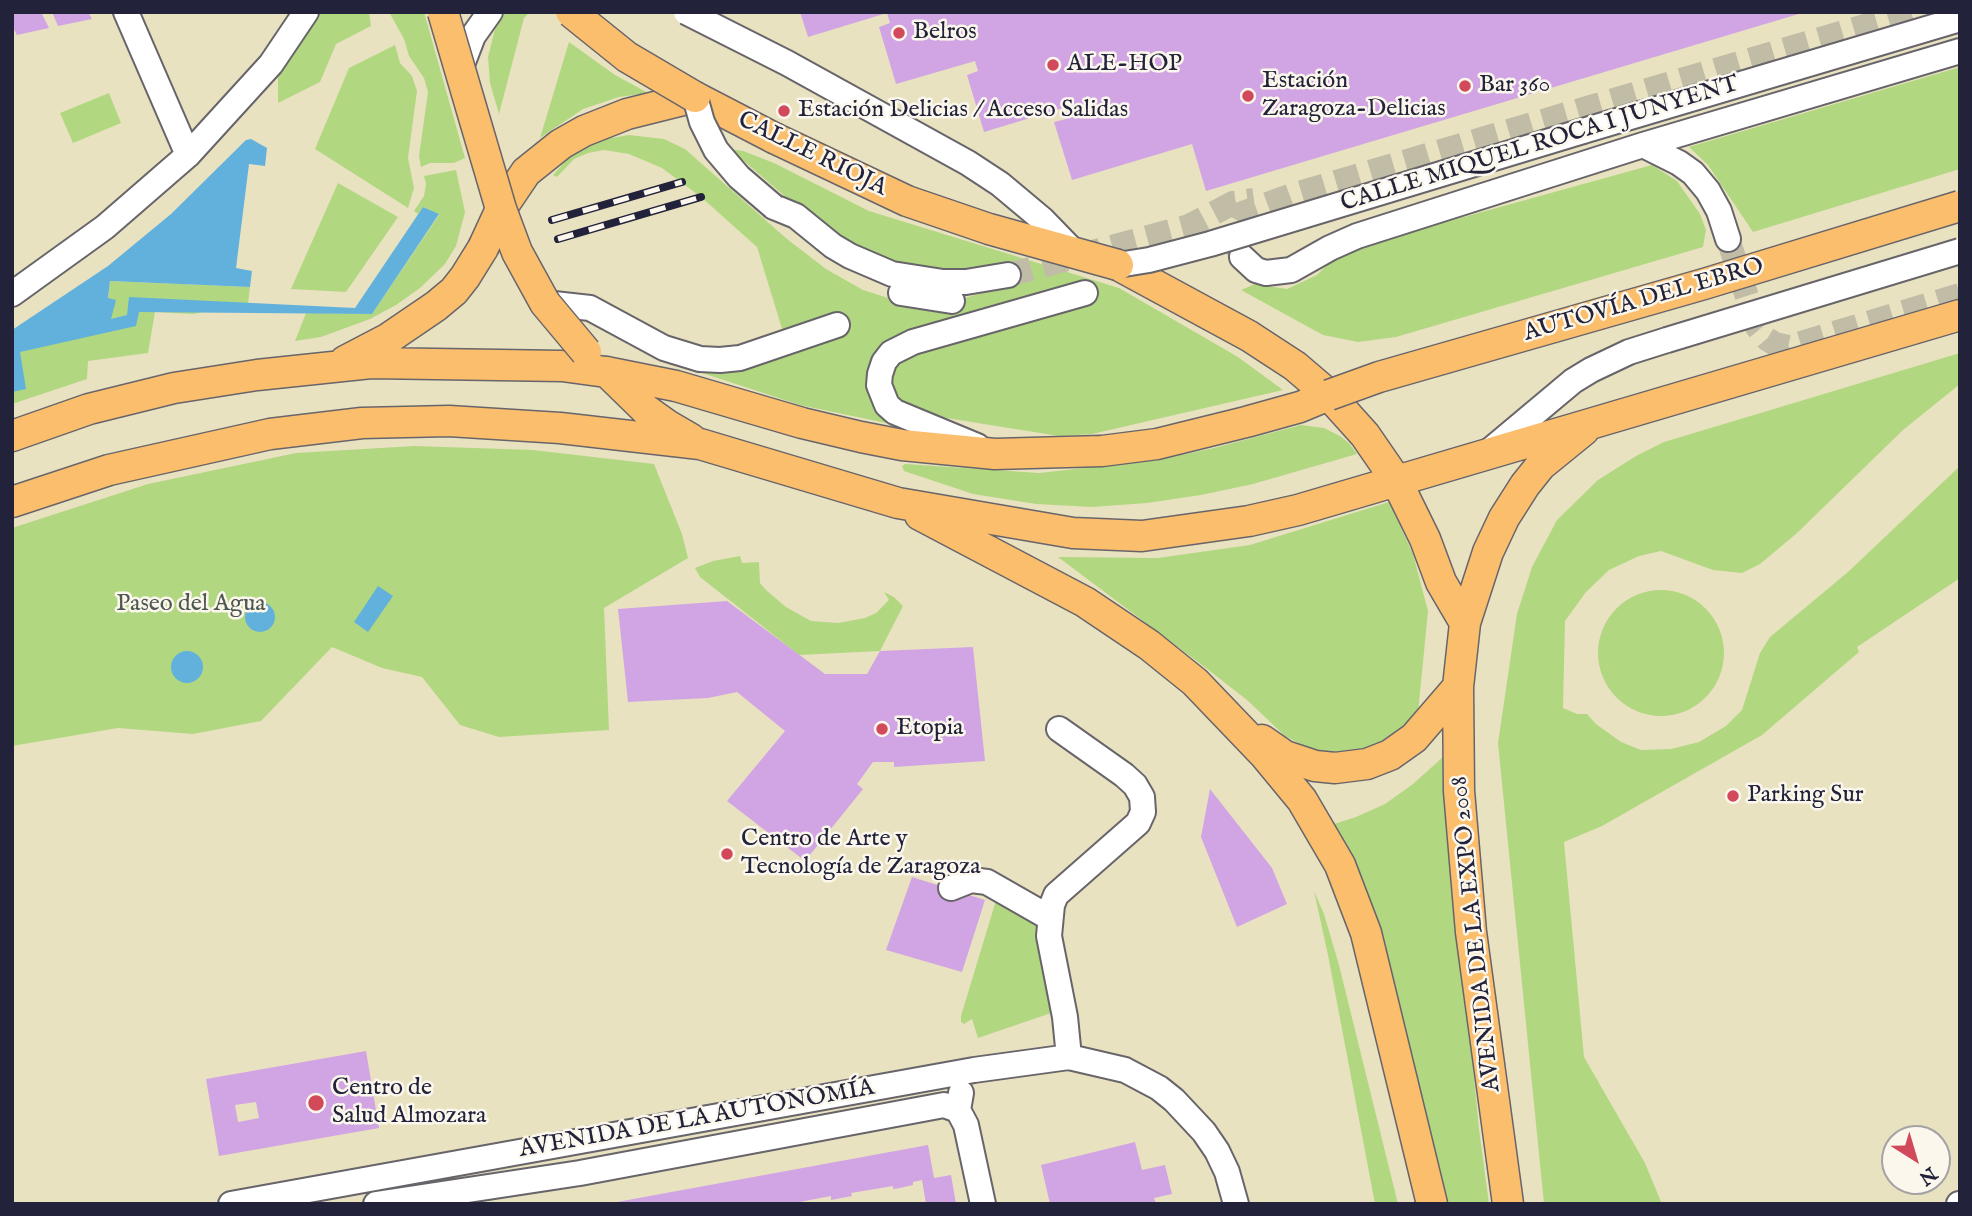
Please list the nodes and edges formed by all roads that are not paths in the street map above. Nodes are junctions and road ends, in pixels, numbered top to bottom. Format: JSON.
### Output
{"nodes":[{"id":1,"x":126,"y":12,"type":"edge"},
{"id":2,"x":306,"y":12,"type":"edge"},
{"id":3,"x":443,"y":12,"type":"edge"},
{"id":4,"x":490,"y":12,"type":"edge"},
{"id":5,"x":571,"y":12,"type":"edge"},
{"id":6,"x":686,"y":12,"type":"edge"},
{"id":7,"x":1960,"y":19,"type":"edge"},
{"id":8,"x":1960,"y":51,"type":"edge"},
{"id":9,"x":460,"y":70,"type":"junction"},
{"id":10,"x":695,"y":97,"type":"junction"},
{"id":11,"x":1643,"y":145,"type":"junction"},
{"id":12,"x":188,"y":155,"type":"junction"},
{"id":13,"x":1960,"y":206,"type":"edge"},
{"id":14,"x":774,"y":207,"type":"junction"},
{"id":15,"x":501,"y":209,"type":"junction"},
{"id":16,"x":1728,"y":239,"type":"tunnel mouth"},
{"id":17,"x":1960,"y":251,"type":"edge"},
{"id":18,"x":1075,"y":253,"type":"junction"},
{"id":19,"x":1242,"y":257,"type":"dead end"},
{"id":20,"x":1118,"y":265,"type":"junction"},
{"id":21,"x":1008,"y":275,"type":"tunnel mouth"},
{"id":22,"x":1085,"y":293,"type":"dead end"},
{"id":23,"x":12,"y":294,"type":"edge"},
{"id":24,"x":952,"y":301,"type":"dead end"},
{"id":25,"x":545,"y":303,"type":"junction"},
{"id":26,"x":1960,"y":315,"type":"edge"},
{"id":27,"x":837,"y":325,"type":"dead end"},
{"id":28,"x":596,"y":362,"type":"junction"},
{"id":29,"x":334,"y":366,"type":"junction"},
{"id":30,"x":1329,"y":395,"type":"junction"},
{"id":31,"x":1609,"y":416,"type":"junction"},
{"id":32,"x":12,"y":436,"type":"edge"},
{"id":33,"x":700,"y":444,"type":"junction"},
{"id":34,"x":1487,"y":453,"type":"junction"},
{"id":35,"x":995,"y":454,"type":"junction"},
{"id":36,"x":1396,"y":480,"type":"junction"},
{"id":37,"x":12,"y":502,"type":"edge"},
{"id":38,"x":898,"y":503,"type":"junction"},
{"id":39,"x":1465,"y":623,"type":"junction"},
{"id":40,"x":1458,"y":687,"type":"junction"},
{"id":41,"x":1059,"y":729,"type":"dead end"},
{"id":42,"x":1267,"y":750,"type":"junction"},
{"id":43,"x":951,"y":888,"type":"dead end"},
{"id":44,"x":1050,"y":918,"type":"junction"},
{"id":45,"x":1069,"y":1057,"type":"junction"},
{"id":46,"x":974,"y":1070,"type":"junction"},
{"id":47,"x":958,"y":1110,"type":"junction"},
{"id":48,"x":231,"y":1204,"type":"edge"},
{"id":49,"x":376,"y":1204,"type":"edge"},
{"id":50,"x":983,"y":1204,"type":"edge"},
{"id":51,"x":1236,"y":1204,"type":"edge"},
{"id":52,"x":1432,"y":1204,"type":"edge"},
{"id":53,"x":1508,"y":1204,"type":"edge"}],
"edges":[{"from":1,"to":12,"type":"street"},
{"from":2,"to":12,"type":"street"},
{"from":3,"to":9,"type":"main road","bridge":true},
{"from":4,"to":9,"type":"street"},
{"from":5,"to":10,"type":"main road","name":"CALLE RIOJA","bridge":true},
{"from":6,"to":18,"type":"street","bridge":true},
{"from":7,"to":20,"type":"street","name":"CALLE MIQUEL ROCA I JUNYENT","bridge":true},
{"from":8,"to":11,"type":"street"},
{"from":9,"to":15,"type":"main road","bridge":true},
{"from":10,"to":14,"type":"street","bridge":true},
{"from":10,"to":15,"type":"main road"},
{"from":10,"to":18,"type":"main road","name":"CALLE RIOJA","bridge":true},
{"from":11,"to":16,"type":"street"},
{"from":11,"to":19,"type":"street"},
{"from":12,"to":23,"type":"street"},
{"from":13,"to":30,"type":"main road","name":"AUTOVÍA DEL EBRO","bridge":true},
{"from":14,"to":21,"type":"street"},
{"from":14,"to":24,"type":"street"},
{"from":15,"to":25,"type":"main road","bridge":true},
{"from":15,"to":29,"type":"main road","bridge":true},
{"from":17,"to":34,"type":"street","bridge":true},
{"from":18,"to":20,"type":"main road","name":"CALLE RIOJA","bridge":true},
{"from":20,"to":30,"type":"main road","name":"CALLE RIOJA"},
{"from":22,"to":35,"type":"street"},
{"from":25,"to":27,"type":"street"},
{"from":25,"to":28,"type":"main road","bridge":true},
{"from":26,"to":31,"type":"main road"},
{"from":28,"to":29,"type":"main road","name":"AUTOVÍA DEL EBRO"},
{"from":28,"to":33,"type":"main road"},
{"from":28,"to":35,"type":"main road","name":"AUTOVÍA DEL EBRO"},
{"from":29,"to":32,"type":"main road","name":"AUTOVÍA DEL EBRO"},
{"from":30,"to":35,"type":"main road","name":"AUTOVÍA DEL EBRO"},
{"from":30,"to":36,"type":"main road","name":"CALLE RIOJA"},
{"from":31,"to":34,"type":"main road"},
{"from":31,"to":39,"type":"main road"},
{"from":33,"to":37,"type":"main road"},
{"from":33,"to":38,"type":"main road"},
{"from":34,"to":36,"type":"main road"},
{"from":36,"to":38,"type":"main road"},
{"from":36,"to":39,"type":"main road","name":"CALLE RIOJA"},
{"from":38,"to":42,"type":"main road"},
{"from":39,"to":40,"type":"main road","name":"AVENIDA DE LA EXPO 2008"},
{"from":40,"to":42,"type":"main road"},
{"from":40,"to":53,"type":"main road","name":"AVENIDA DE LA EXPO 2008"},
{"from":41,"to":44,"type":"street"},
{"from":42,"to":52,"type":"main road"},
{"from":43,"to":44,"type":"street"},
{"from":44,"to":45,"type":"street"},
{"from":45,"to":46,"type":"street","name":"AVENIDA DE LA AUTONOMÍA"},
{"from":45,"to":51,"type":"street","name":"AVENIDA DE LA AUTONOMÍA"},
{"from":46,"to":47,"type":"street"},
{"from":46,"to":48,"type":"street","name":"AVENIDA DE LA AUTONOMÍA"},
{"from":47,"to":49,"type":"street","name":"AVENIDA DE LA AUTONOMÍA"},
{"from":47,"to":50,"type":"street"}]}
